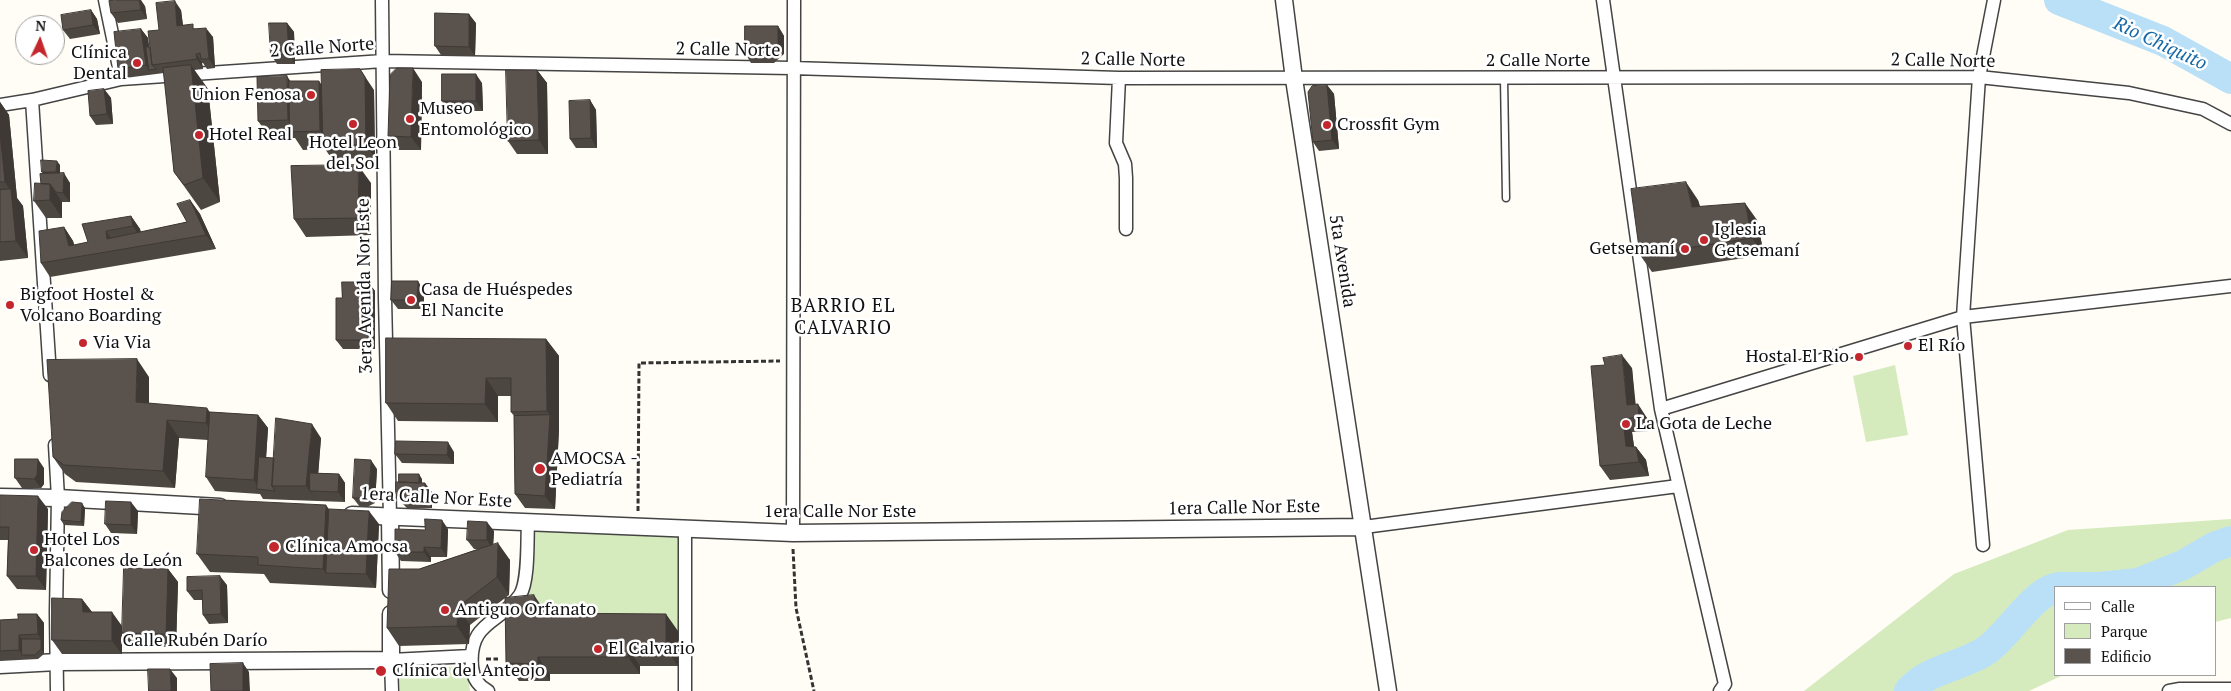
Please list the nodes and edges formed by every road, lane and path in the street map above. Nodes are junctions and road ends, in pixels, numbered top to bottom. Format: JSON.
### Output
{"nodes":[{"id":1,"x":105,"y":0,"type":"edge"},
{"id":2,"x":382,"y":0,"type":"edge"},
{"id":3,"x":794,"y":0,"type":"edge"},
{"id":4,"x":1284,"y":0,"type":"edge"},
{"id":5,"x":1603,"y":0,"type":"edge"},
{"id":6,"x":1994,"y":0,"type":"edge"},
{"id":7,"x":383,"y":61,"type":"junction"},
{"id":8,"x":792,"y":68,"type":"junction"},
{"id":9,"x":1980,"y":77,"type":"junction"},
{"id":10,"x":1120,"y":78,"type":"junction"},
{"id":11,"x":1504,"y":78,"type":"junction"},
{"id":12,"x":1614,"y":78,"type":"junction"},
{"id":13,"x":121,"y":79,"type":"junction"},
{"id":14,"x":1294,"y":79,"type":"junction"},
{"id":15,"x":32,"y":100,"type":"junction"},
{"id":16,"x":0,"y":105,"type":"edge"},
{"id":17,"x":2231,"y":124,"type":"edge"},
{"id":18,"x":1506,"y":198,"type":"dead end"},
{"id":19,"x":1126,"y":229,"type":"dead end"},
{"id":20,"x":2231,"y":286,"type":"edge"},
{"id":21,"x":1963,"y":317,"type":"junction"},
{"id":22,"x":792,"y":361,"type":"junction"},
{"id":23,"x":51,"y":389,"type":"edge"},
{"id":24,"x":1661,"y":409,"type":"junction"},
{"id":25,"x":54,"y":429,"type":"edge"},
{"id":26,"x":1678,"y":486,"type":"junction"},
{"id":27,"x":0,"y":497,"type":"edge"},
{"id":28,"x":58,"y":498,"type":"junction"},
{"id":29,"x":234,"y":508,"type":"edge"},
{"id":30,"x":332,"y":514,"type":"edge"},
{"id":31,"x":390,"y":517,"type":"junction"},
{"id":32,"x":528,"y":522,"type":"junction"},
{"id":33,"x":637,"y":526,"type":"junction"},
{"id":34,"x":1364,"y":527,"type":"junction"},
{"id":35,"x":685,"y":528,"type":"junction"},
{"id":36,"x":792,"y":533,"type":"junction"},
{"id":37,"x":1983,"y":545,"type":"dead end"},
{"id":38,"x":477,"y":657,"type":"junction"},
{"id":39,"x":498,"y":659,"type":"dead end"},
{"id":40,"x":391,"y":660,"type":"junction"},
{"id":41,"x":58,"y":662,"type":"junction"},
{"id":42,"x":0,"y":665,"type":"edge"},
{"id":43,"x":2231,"y":688,"type":"edge"},
{"id":44,"x":57,"y":691,"type":"edge"},
{"id":45,"x":392,"y":691,"type":"edge"},
{"id":46,"x":488,"y":691,"type":"edge"},
{"id":47,"x":686,"y":691,"type":"edge"},
{"id":48,"x":814,"y":691,"type":"edge"},
{"id":49,"x":1388,"y":691,"type":"edge"},
{"id":50,"x":1720,"y":691,"type":"edge"},
{"id":51,"x":2169,"y":691,"type":"edge"}],
"edges":[{"from":1,"to":13,"type":"street"},
{"from":2,"to":7,"type":"street","name":"3era Avenida Nor Este"},
{"from":3,"to":8,"type":"street"},
{"from":4,"to":14,"type":"street","name":"5ta Avenida"},
{"from":5,"to":12,"type":"street"},
{"from":6,"to":9,"type":"street"},
{"from":7,"to":8,"type":"street","name":"2 Calle Norte"},
{"from":7,"to":13,"type":"street","name":"2 Calle Norte"},
{"from":7,"to":31,"type":"street","name":"3era Avenida Nor Este"},
{"from":8,"to":10,"type":"street","name":"2 Calle Norte"},
{"from":8,"to":22,"type":"street"},
{"from":9,"to":12,"type":"street","name":"2 Calle Norte"},
{"from":9,"to":17,"type":"street","name":"2 Calle Norte"},
{"from":9,"to":21,"type":"street"},
{"from":10,"to":14,"type":"street","name":"2 Calle Norte"},
{"from":10,"to":19,"type":"street"},
{"from":11,"to":12,"type":"street","name":"2 Calle Norte"},
{"from":11,"to":14,"type":"street","name":"2 Calle Norte"},
{"from":11,"to":18,"type":"lane"},
{"from":12,"to":24,"type":"street"},
{"from":13,"to":15,"type":"street","name":"2 Calle Norte"},
{"from":14,"to":34,"type":"street","name":"5ta Avenida"},
{"from":15,"to":16,"type":"street","name":"2 Calle Norte"},
{"from":15,"to":23,"type":"street"},
{"from":20,"to":21,"type":"street"},
{"from":21,"to":24,"type":"street"},
{"from":21,"to":37,"type":"street"},
{"from":22,"to":33,"type":"path"},
{"from":22,"to":36,"type":"street"},
{"from":24,"to":26,"type":"street"},
{"from":25,"to":28,"type":"street"},
{"from":26,"to":34,"type":"street","name":"1era Calle Nor Este"},
{"from":26,"to":50,"type":"street"},
{"from":27,"to":28,"type":"street"},
{"from":28,"to":29,"type":"street"},
{"from":28,"to":41,"type":"street"},
{"from":30,"to":31,"type":"street","name":"1era Calle Nor Este"},
{"from":31,"to":32,"type":"street","name":"1era Calle Nor Este"},
{"from":31,"to":40,"type":"street","name":"3era Avenida Nor Este"},
{"from":32,"to":33,"type":"street","name":"1era Calle Nor Este"},
{"from":32,"to":38,"type":"street"},
{"from":33,"to":35,"type":"street","name":"1era Calle Nor Este"},
{"from":34,"to":36,"type":"street","name":"1era Calle Nor Este"},
{"from":34,"to":49,"type":"street","name":"5ta Avenida"},
{"from":35,"to":36,"type":"street","name":"1era Calle Nor Este"},
{"from":35,"to":47,"type":"street"},
{"from":36,"to":48,"type":"path"},
{"from":38,"to":39,"type":"path"},
{"from":38,"to":40,"type":"street"},
{"from":38,"to":46,"type":"street"},
{"from":40,"to":41,"type":"street","name":"Calle Rubén Darío"},
{"from":40,"to":45,"type":"street","name":"3era Avenida Nor Este"},
{"from":41,"to":42,"type":"street","name":"Calle Rubén Darío"},
{"from":41,"to":44,"type":"street"},
{"from":43,"to":51,"type":"street"}]}
